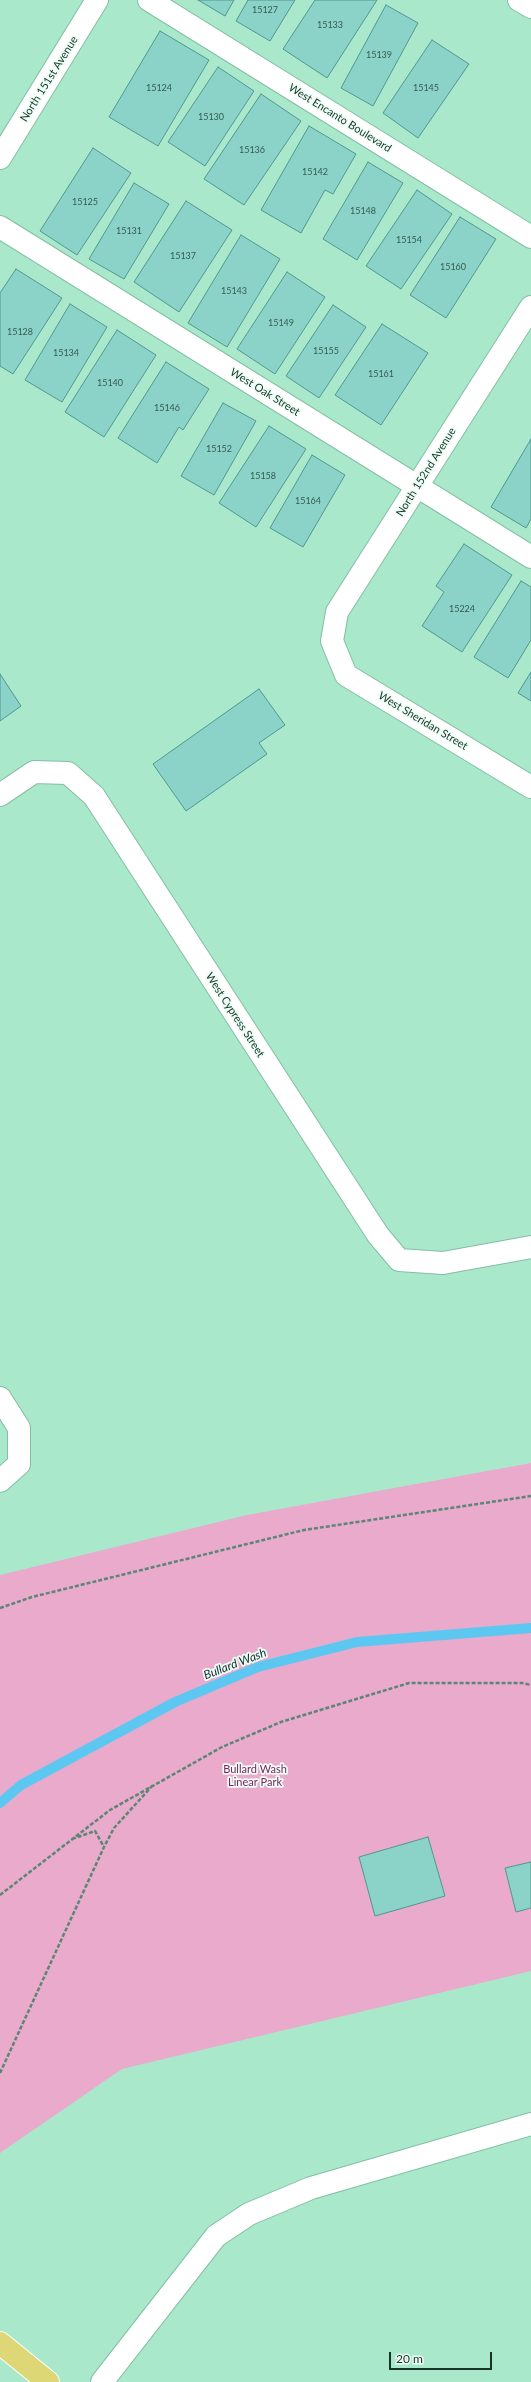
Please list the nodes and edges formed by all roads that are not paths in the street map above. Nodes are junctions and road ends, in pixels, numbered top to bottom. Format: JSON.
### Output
{"nodes":[{"id":1,"x":97,"y":0,"type":"edge"},
{"id":2,"x":149,"y":0,"type":"edge"},
{"id":3,"x":519,"y":0,"type":"edge"},
{"id":4,"x":531,"y":7,"type":"edge"},
{"id":5,"x":0,"y":158,"type":"edge"},
{"id":6,"x":0,"y":227,"type":"edge"},
{"id":7,"x":531,"y":237,"type":"edge"},
{"id":8,"x":531,"y":308,"type":"edge"},
{"id":9,"x":417,"y":486,"type":"junction"},
{"id":10,"x":531,"y":557,"type":"edge"},
{"id":11,"x":332,"y":641,"type":"joint"},
{"id":12,"x":531,"y":787,"type":"edge"},
{"id":13,"x":0,"y":795,"type":"edge"},
{"id":14,"x":531,"y":1247,"type":"edge"},
{"id":15,"x":0,"y":1398,"type":"edge"},
{"id":16,"x":0,"y":1481,"type":"edge"},
{"id":17,"x":531,"y":2124,"type":"edge"},
{"id":18,"x":0,"y":2344,"type":"edge"},
{"id":19,"x":48,"y":2382,"type":"edge"},
{"id":20,"x":102,"y":2382,"type":"edge"}],
"edges":[{"from":1,"to":5,"type":"street","name":"North 151st Avenue"},
{"from":2,"to":7,"type":"street","name":"West Encanto Boulevard"},
{"from":3,"to":4,"type":"street"},
{"from":6,"to":9,"type":"street","name":"West Oak Street"},
{"from":8,"to":9,"type":"street","name":"North 152nd Avenue"},
{"from":9,"to":10,"type":"street","name":"West Oak Street"},
{"from":9,"to":11,"type":"street","name":"North 152nd Avenue"},
{"from":11,"to":12,"type":"street","name":"West Sheridan Street"},
{"from":13,"to":14,"type":"street","name":"West Cypress Street"},
{"from":15,"to":16,"type":"street"},
{"from":17,"to":20,"type":"street"},
{"from":18,"to":19,"type":"main road"}]}
